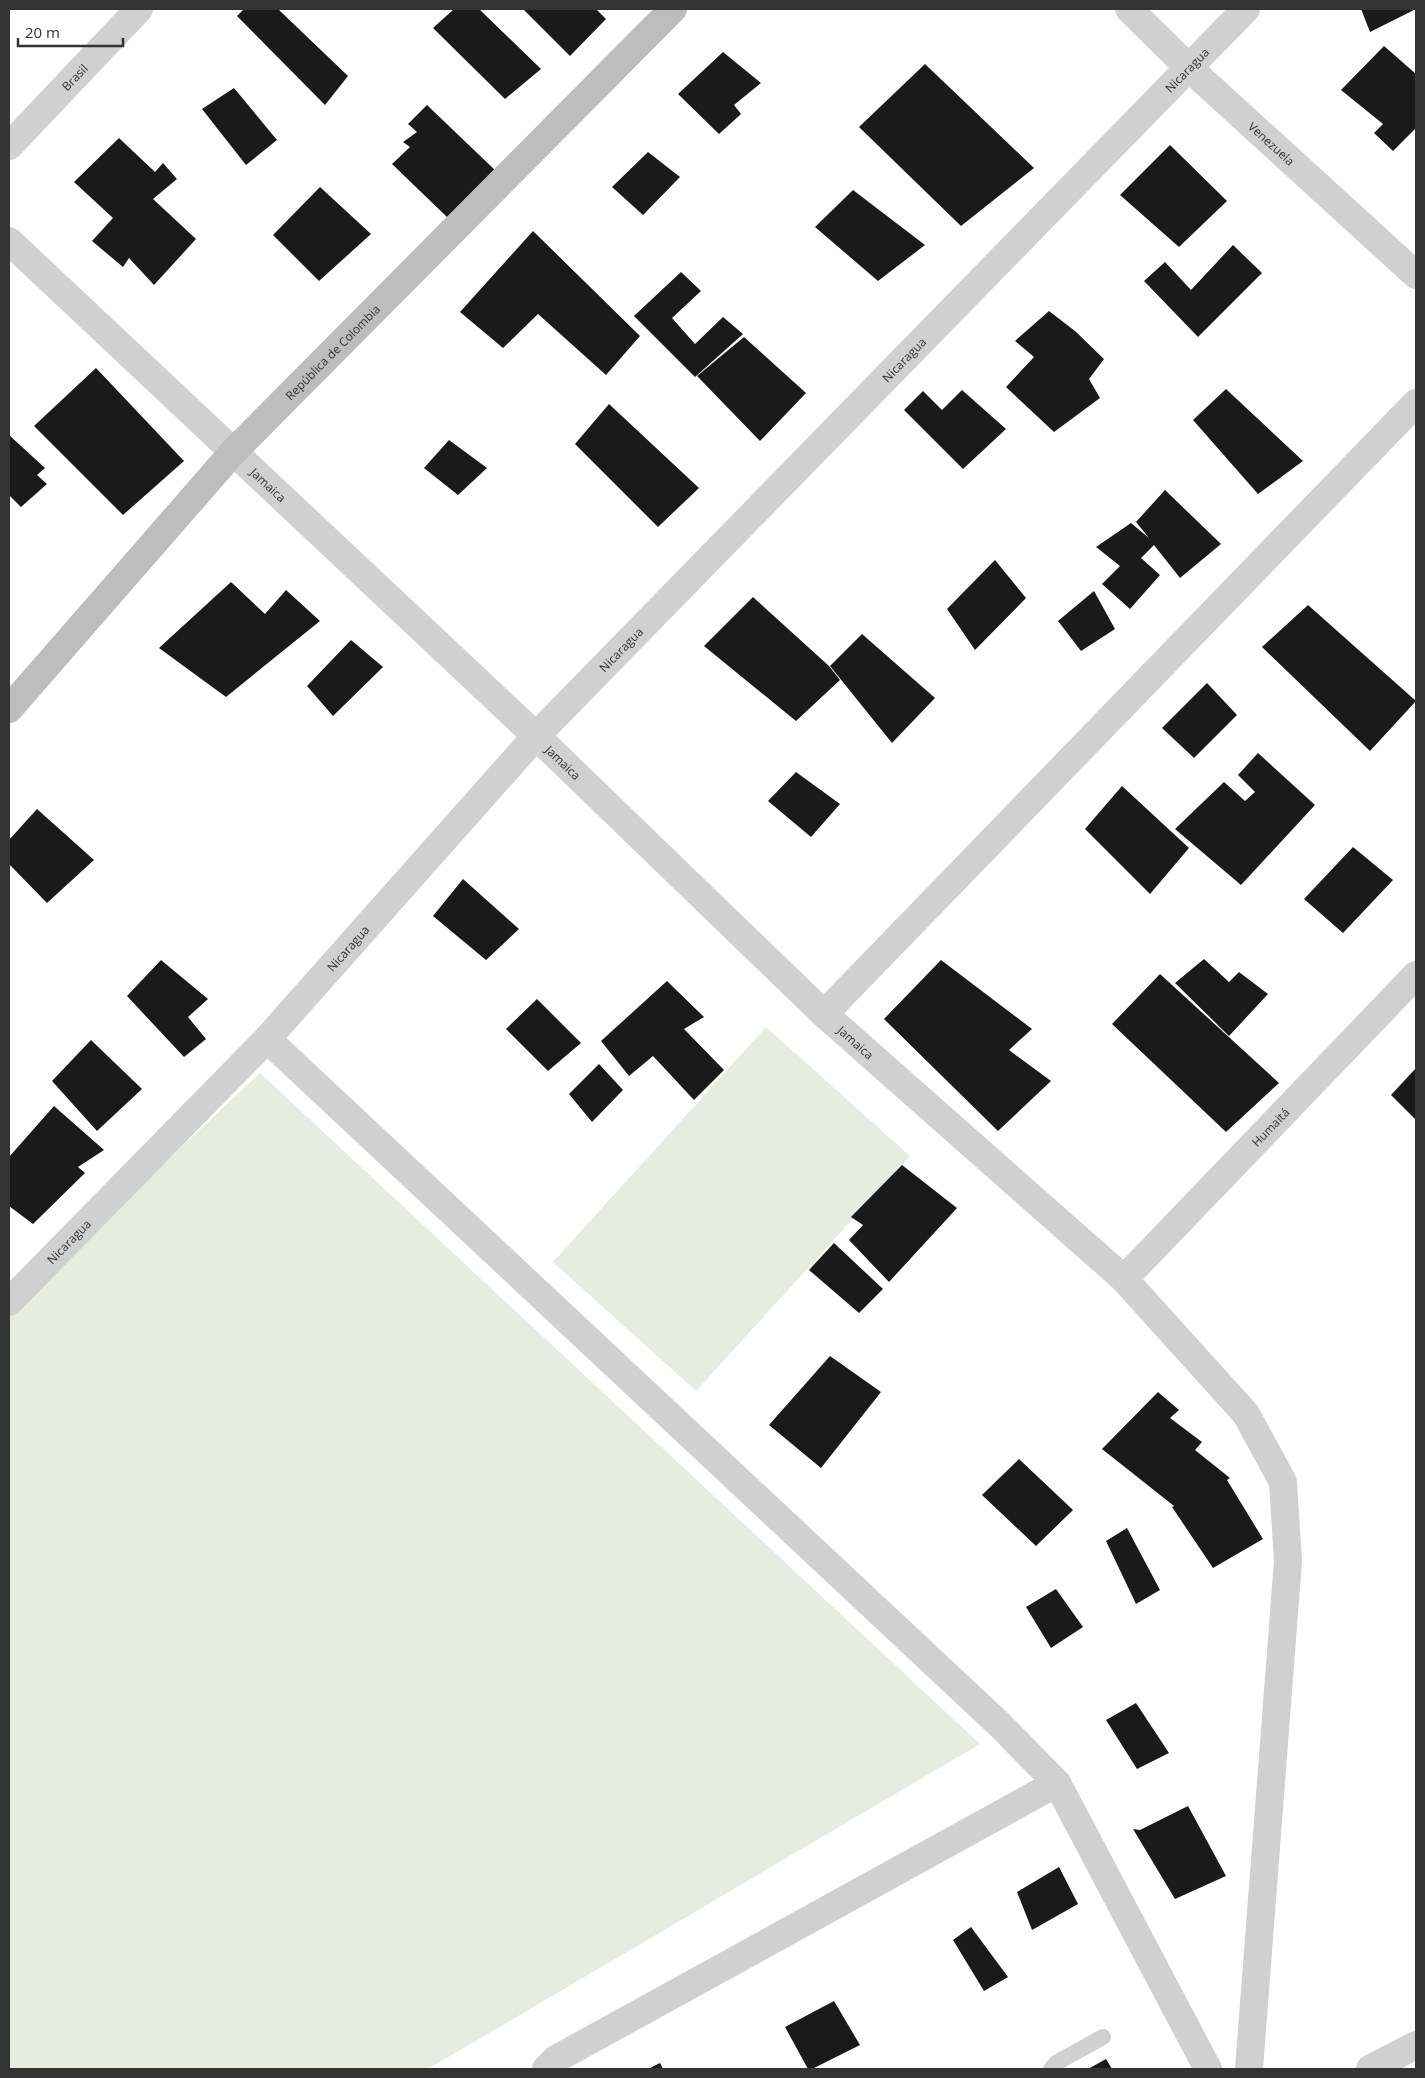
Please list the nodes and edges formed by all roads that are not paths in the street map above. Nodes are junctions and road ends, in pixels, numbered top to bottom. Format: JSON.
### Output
{"nodes":[{"id":1,"x":139,"y":9,"type":"edge"},
{"id":2,"x":673,"y":9,"type":"edge"},
{"id":3,"x":1129,"y":9,"type":"edge"},
{"id":4,"x":1246,"y":9,"type":"edge"},
{"id":5,"x":1188,"y":68,"type":"junction"},
{"id":6,"x":9,"y":146,"type":"edge"},
{"id":7,"x":9,"y":241,"type":"edge"},
{"id":8,"x":1416,"y":275,"type":"edge"},
{"id":9,"x":1416,"y":403,"type":"edge"},
{"id":10,"x":234,"y":451,"type":"junction"},
{"id":11,"x":9,"y":709,"type":"edge"},
{"id":12,"x":536,"y":736,"type":"junction"},
{"id":13,"x":1416,"y":975,"type":"edge"},
{"id":14,"x":824,"y":1014,"type":"junction"},
{"id":15,"x":267,"y":1039,"type":"junction"},
{"id":16,"x":1124,"y":1280,"type":"junction"},
{"id":17,"x":9,"y":1302,"type":"edge"},
{"id":18,"x":1057,"y":1783,"type":"junction"},
{"id":19,"x":1103,"y":2037,"type":"dead end"},
{"id":20,"x":1416,"y":2045,"type":"edge"},
{"id":21,"x":546,"y":2069,"type":"edge"},
{"id":22,"x":1051,"y":2069,"type":"edge"},
{"id":23,"x":1208,"y":2069,"type":"edge"},
{"id":24,"x":1249,"y":2069,"type":"edge"},
{"id":25,"x":1370,"y":2069,"type":"edge"}],
"edges":[{"from":1,"to":6,"type":"street","name":"Brasil"},
{"from":2,"to":10,"type":"street","name":"República de Colombia"},
{"from":3,"to":5,"type":"street","name":"Venezuela"},
{"from":4,"to":5,"type":"street","name":"Nicaragua"},
{"from":5,"to":8,"type":"street","name":"Venezuela"},
{"from":5,"to":12,"type":"street","name":"Nicaragua"},
{"from":7,"to":10,"type":"street","name":"Jamaica"},
{"from":9,"to":14,"type":"street"},
{"from":10,"to":11,"type":"street","name":"República de Colombia"},
{"from":10,"to":12,"type":"street","name":"Jamaica"},
{"from":12,"to":14,"type":"street","name":"Jamaica"},
{"from":12,"to":15,"type":"street","name":"Nicaragua"},
{"from":13,"to":16,"type":"street","name":"Humaitá"},
{"from":14,"to":16,"type":"street","name":"Jamaica"},
{"from":15,"to":17,"type":"street","name":"Nicaragua"},
{"from":15,"to":18,"type":"street"},
{"from":16,"to":24,"type":"street","name":"Jamaica"},
{"from":18,"to":21,"type":"street"},
{"from":18,"to":23,"type":"street"},
{"from":19,"to":22,"type":"lane"},
{"from":20,"to":25,"type":"street"}]}
